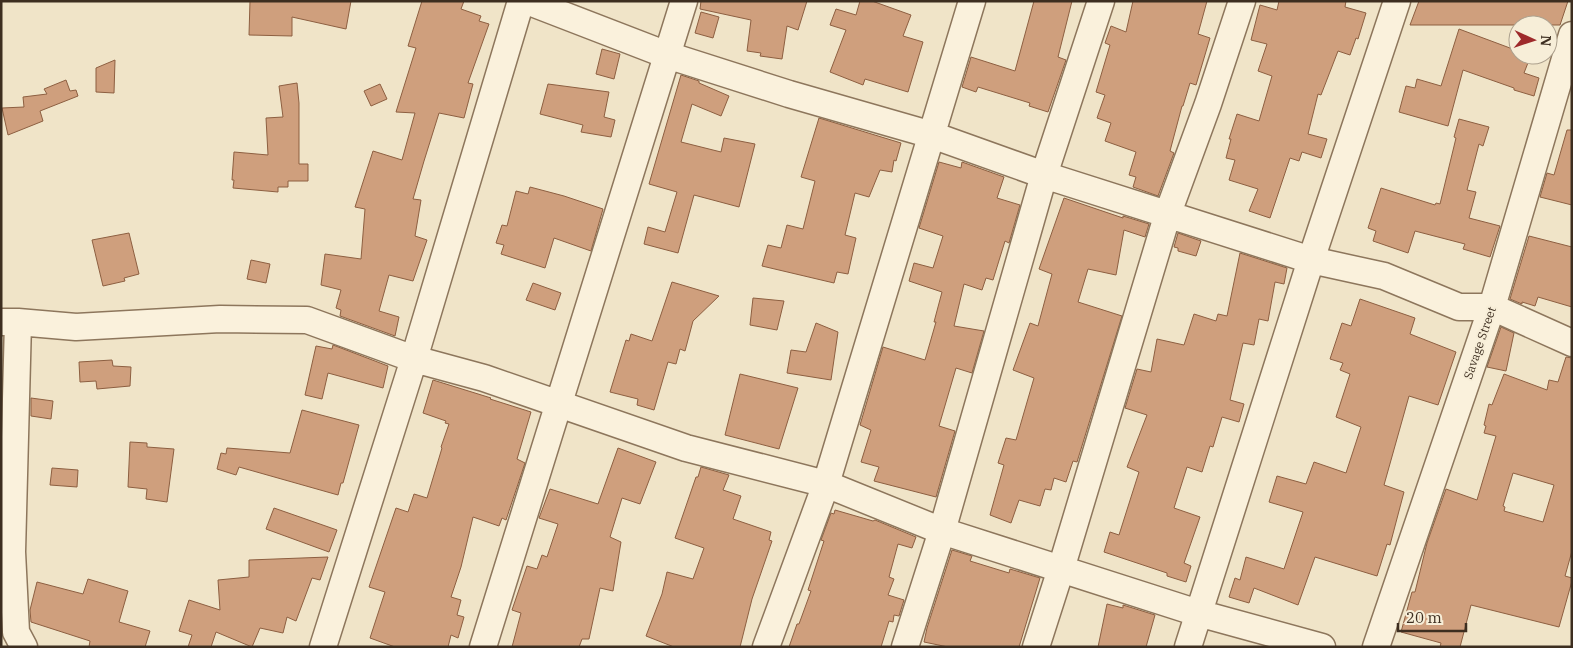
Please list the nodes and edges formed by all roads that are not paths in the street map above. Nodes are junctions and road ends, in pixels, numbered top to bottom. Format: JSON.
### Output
{"nodes":[{"id":1,"x":521,"y":1,"type":"edge"},
{"id":2,"x":527,"y":1,"type":"edge"},
{"id":3,"x":684,"y":1,"type":"edge"},
{"id":4,"x":972,"y":1,"type":"edge"},
{"id":5,"x":1101,"y":1,"type":"edge"},
{"id":6,"x":1242,"y":1,"type":"edge"},
{"id":7,"x":1397,"y":1,"type":"edge"},
{"id":8,"x":1572,"y":35,"type":"edge"},
{"id":9,"x":667,"y":55,"type":"junction"},
{"id":10,"x":932,"y":135,"type":"junction"},
{"id":11,"x":1044,"y":175,"type":"junction"},
{"id":12,"x":1168,"y":214,"type":"junction"},
{"id":13,"x":1311,"y":260,"type":"junction"},
{"id":14,"x":1492,"y":307,"type":"junction"},
{"id":15,"x":10,"y":322,"type":"edge"},
{"id":16,"x":1572,"y":343,"type":"edge"},
{"id":17,"x":414,"y":359,"type":"junction"},
{"id":18,"x":559,"y":404,"type":"junction"},
{"id":19,"x":826,"y":484,"type":"junction"},
{"id":20,"x":942,"y":531,"type":"junction"},
{"id":21,"x":1061,"y":569,"type":"junction"},
{"id":22,"x":1198,"y":613,"type":"junction"},
{"id":23,"x":24,"y":647,"type":"edge"},
{"id":24,"x":322,"y":647,"type":"edge"},
{"id":25,"x":483,"y":647,"type":"edge"},
{"id":26,"x":766,"y":647,"type":"edge"},
{"id":27,"x":905,"y":647,"type":"edge"},
{"id":28,"x":1036,"y":647,"type":"edge"},
{"id":29,"x":1188,"y":647,"type":"edge"},
{"id":30,"x":1322,"y":647,"type":"edge"},
{"id":31,"x":1376,"y":647,"type":"edge"}],
"edges":[{"from":1,"to":17,"type":"street"},
{"from":2,"to":9,"type":"street"},
{"from":3,"to":9,"type":"street"},
{"from":4,"to":10,"type":"street"},
{"from":5,"to":11,"type":"street"},
{"from":6,"to":12,"type":"street"},
{"from":7,"to":13,"type":"street"},
{"from":8,"to":14,"type":"street","name":"Savage Street"},
{"from":9,"to":10,"type":"street"},
{"from":9,"to":18,"type":"street"},
{"from":10,"to":11,"type":"street"},
{"from":10,"to":19,"type":"street"},
{"from":11,"to":12,"type":"street"},
{"from":11,"to":20,"type":"street"},
{"from":12,"to":13,"type":"street"},
{"from":12,"to":21,"type":"street"},
{"from":13,"to":14,"type":"street"},
{"from":13,"to":22,"type":"street"},
{"from":14,"to":16,"type":"street"},
{"from":14,"to":31,"type":"street","name":"Savage Street"},
{"from":15,"to":17,"type":"street"},
{"from":15,"to":23,"type":"street"},
{"from":17,"to":18,"type":"street"},
{"from":17,"to":24,"type":"street"},
{"from":18,"to":19,"type":"street"},
{"from":18,"to":25,"type":"street"},
{"from":19,"to":20,"type":"street"},
{"from":19,"to":26,"type":"street"},
{"from":20,"to":21,"type":"street"},
{"from":20,"to":27,"type":"street"},
{"from":21,"to":22,"type":"street"},
{"from":21,"to":28,"type":"street"},
{"from":22,"to":29,"type":"street"},
{"from":22,"to":30,"type":"street"}]}
